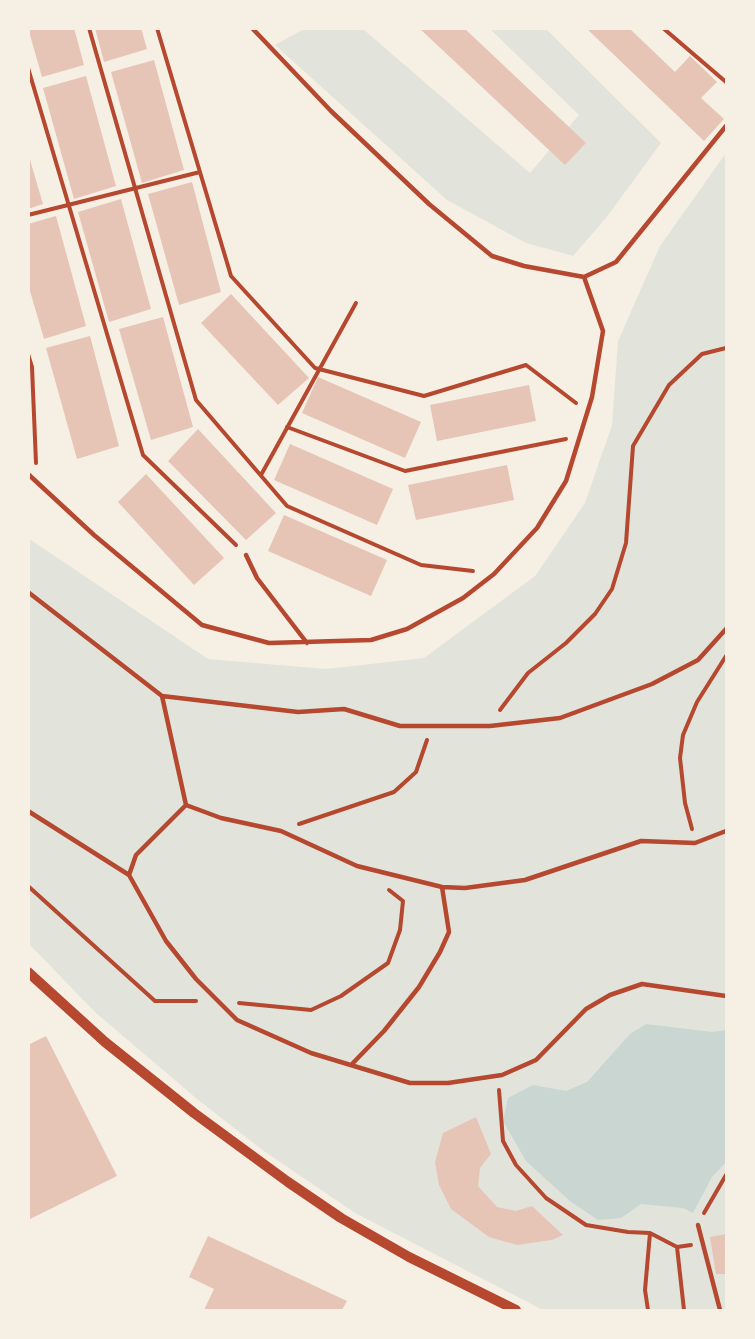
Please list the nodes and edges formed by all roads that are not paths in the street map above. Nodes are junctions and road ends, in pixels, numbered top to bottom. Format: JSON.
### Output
{"nodes":[{"id":1,"x":252,"y":28,"type":"edge"},
{"id":2,"x":726,"y":126,"type":"edge"},
{"id":3,"x":584,"y":277,"type":"junction"},
{"id":4,"x":28,"y":474,"type":"edge"},
{"id":5,"x":246,"y":555,"type":"road end"},
{"id":6,"x":28,"y":592,"type":"edge"},
{"id":7,"x":726,"y":629,"type":"edge"},
{"id":8,"x":307,"y":643,"type":"junction"},
{"id":9,"x":162,"y":696,"type":"junction"},
{"id":10,"x":186,"y":805,"type":"junction"},
{"id":11,"x":28,"y":811,"type":"edge"},
{"id":12,"x":726,"y":831,"type":"edge"},
{"id":13,"x":129,"y":875,"type":"junction"},
{"id":14,"x":442,"y":887,"type":"junction"},
{"id":15,"x":28,"y":972,"type":"edge"},
{"id":16,"x":726,"y":996,"type":"edge"},
{"id":17,"x":352,"y":1064,"type":"junction"},
{"id":18,"x":698,"y":1225,"type":"road end"},
{"id":19,"x":516,"y":1311,"type":"edge"},
{"id":20,"x":720,"y":1311,"type":"edge"}],
"edges":[{"from":1,"to":3,"type":"lane"},
{"from":2,"to":3,"type":"lane"},
{"from":3,"to":8,"type":"lane"},
{"from":4,"to":8,"type":"lane"},
{"from":5,"to":8,"type":"lane"},
{"from":6,"to":9,"type":"lane"},
{"from":7,"to":9,"type":"lane"},
{"from":9,"to":10,"type":"lane"},
{"from":10,"to":13,"type":"lane"},
{"from":10,"to":14,"type":"lane"},
{"from":11,"to":13,"type":"lane"},
{"from":12,"to":14,"type":"lane"},
{"from":13,"to":17,"type":"lane"},
{"from":14,"to":17,"type":"lane"},
{"from":15,"to":19,"type":"street"},
{"from":16,"to":17,"type":"lane"},
{"from":18,"to":20,"type":"lane"}]}
